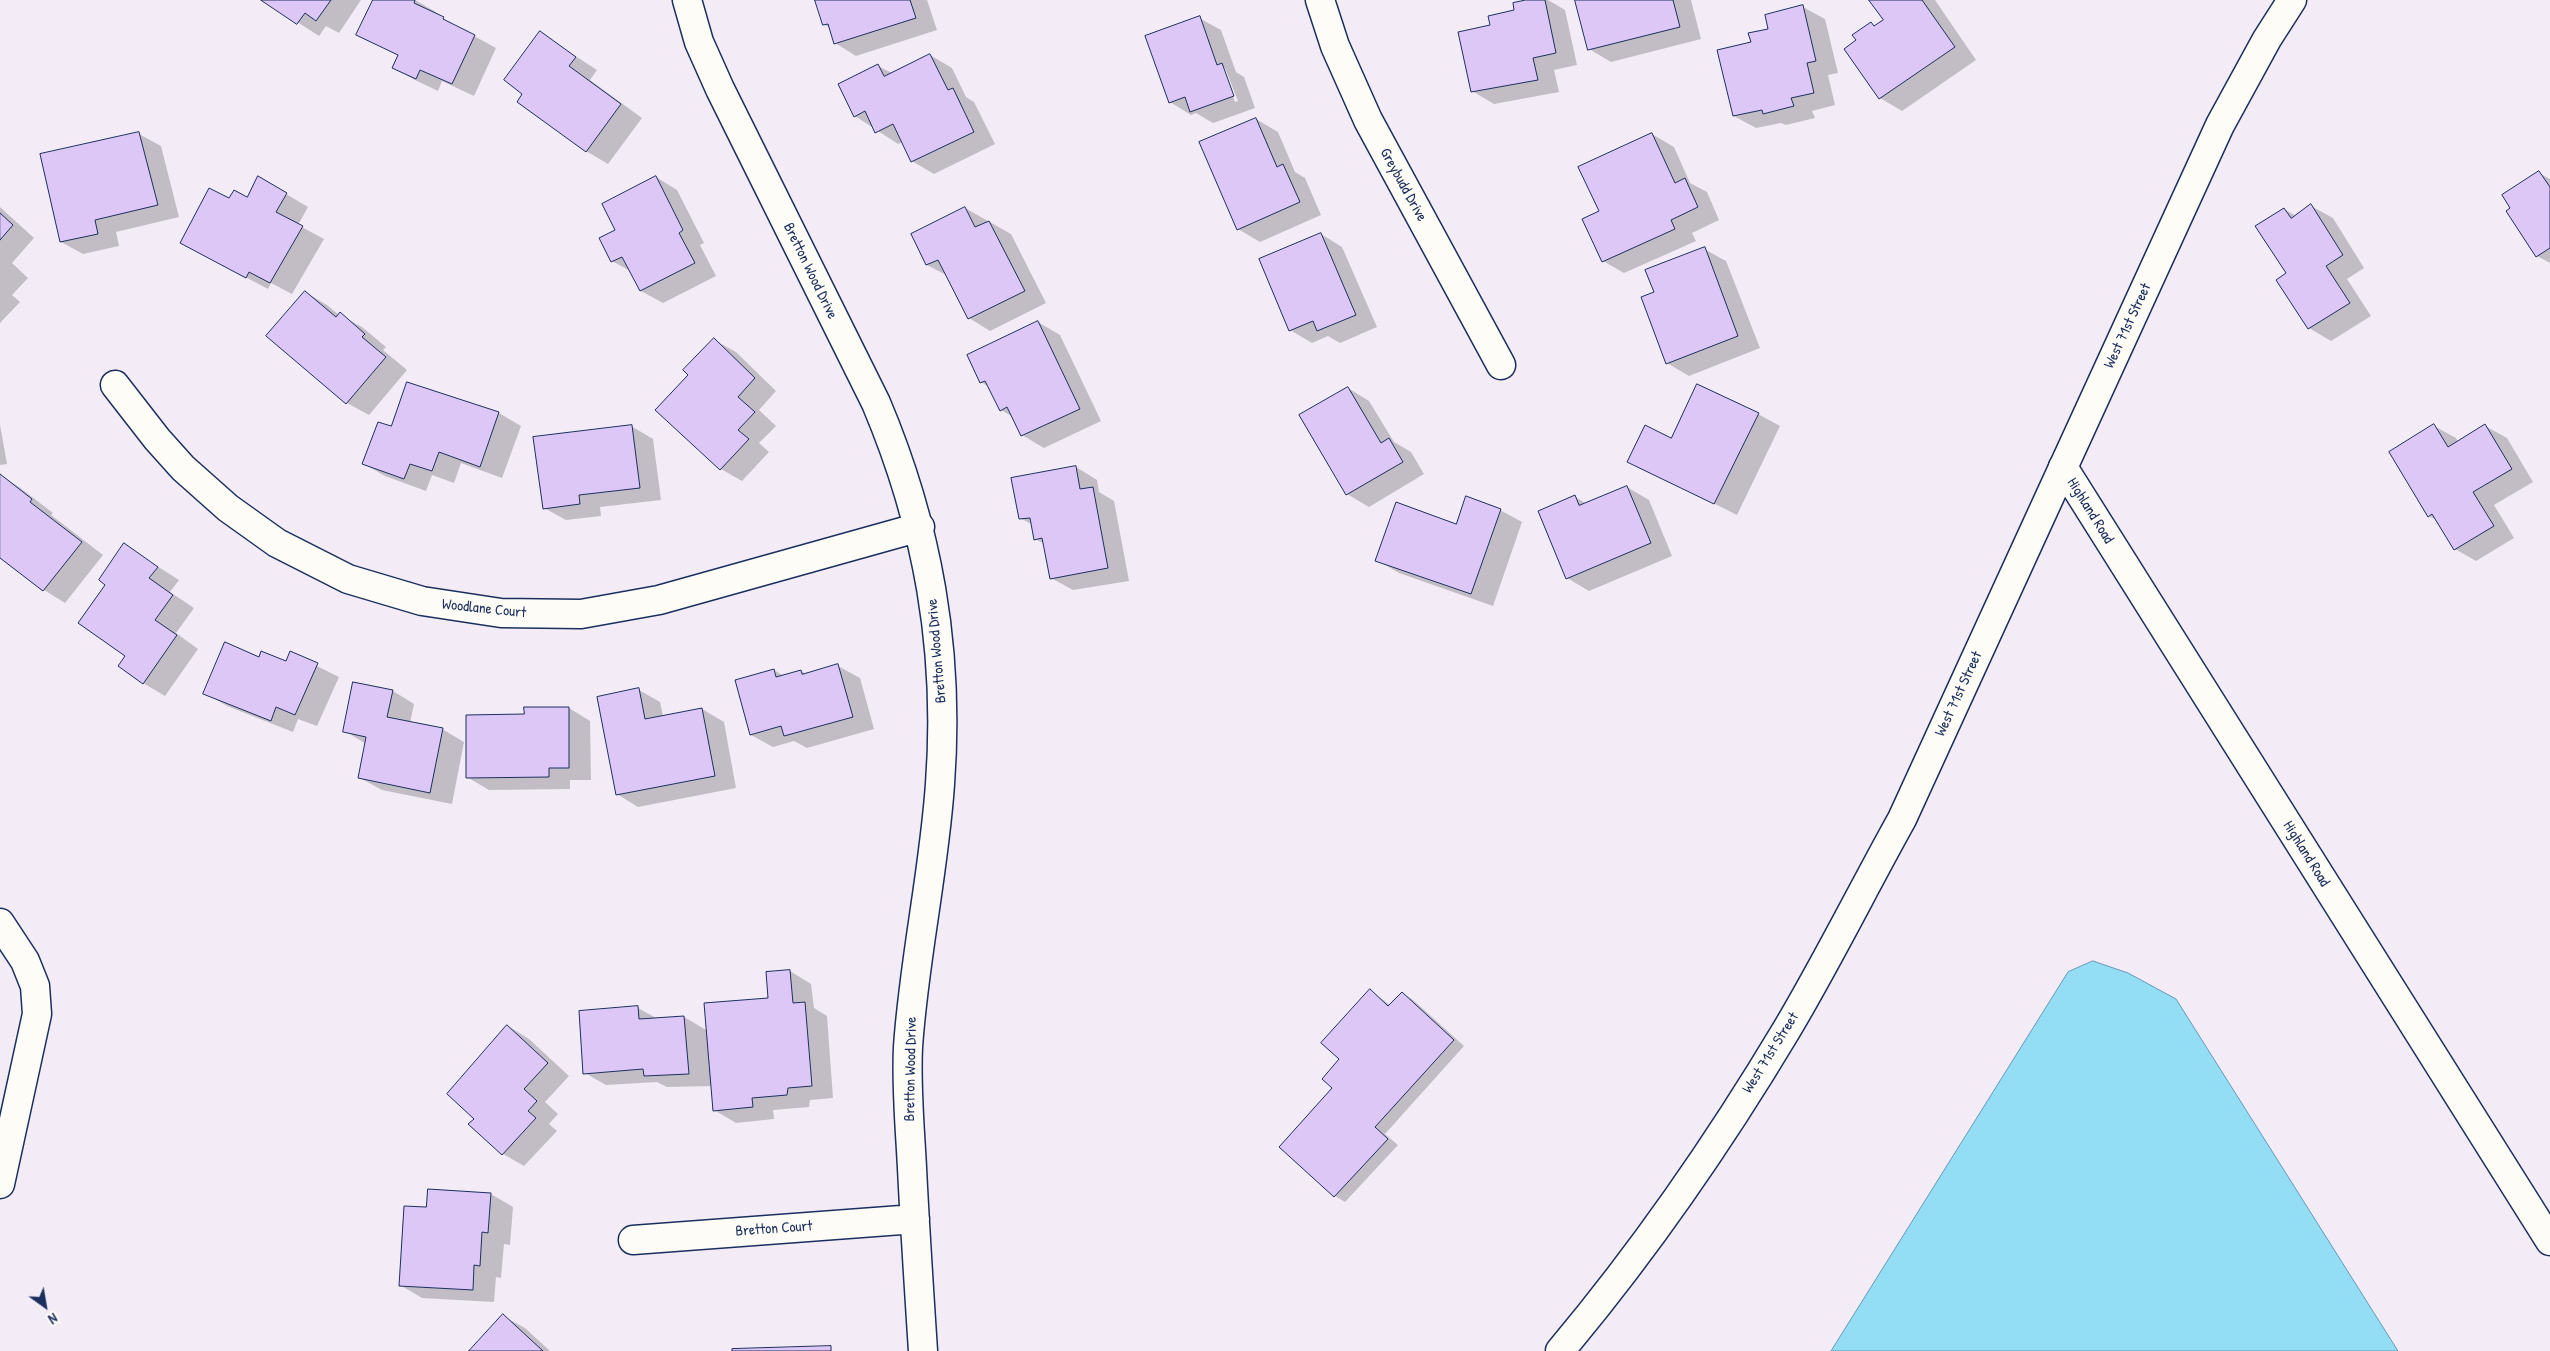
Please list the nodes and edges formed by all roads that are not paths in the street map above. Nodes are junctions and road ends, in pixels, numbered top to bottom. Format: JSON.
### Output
{"nodes":[{"id":1,"x":687,"y":0,"type":"edge"},
{"id":2,"x":1320,"y":0,"type":"edge"},
{"id":3,"x":2292,"y":0,"type":"edge"},
{"id":4,"x":1501,"y":364,"type":"dead end"},
{"id":5,"x":115,"y":385,"type":"dead end"},
{"id":6,"x":2062,"y":467,"type":"junction"},
{"id":7,"x":920,"y":527,"type":"junction"},
{"id":8,"x":0,"y":923,"type":"edge"},
{"id":9,"x":0,"y":1184,"type":"edge"},
{"id":10,"x":915,"y":1219,"type":"junction"},
{"id":11,"x":633,"y":1240,"type":"dead end"},
{"id":12,"x":2550,"y":1241,"type":"edge"},
{"id":13,"x":923,"y":1351,"type":"edge"},
{"id":14,"x":1560,"y":1351,"type":"edge"}],
"edges":[{"from":1,"to":7,"type":"street","name":"Bretton Wood Drive"},
{"from":2,"to":4,"type":"street","name":"Greybudd Drive"},
{"from":3,"to":6,"type":"street","name":"West 71st Street"},
{"from":5,"to":7,"type":"street","name":"Woodlane Court"},
{"from":6,"to":12,"type":"street","name":"Highland Road"},
{"from":6,"to":14,"type":"street","name":"West 71st Street"},
{"from":7,"to":10,"type":"street","name":"Bretton Wood Drive"},
{"from":8,"to":9,"type":"street"},
{"from":10,"to":11,"type":"street","name":"Bretton Court"},
{"from":10,"to":13,"type":"street","name":"Bretton Wood Drive"}]}
